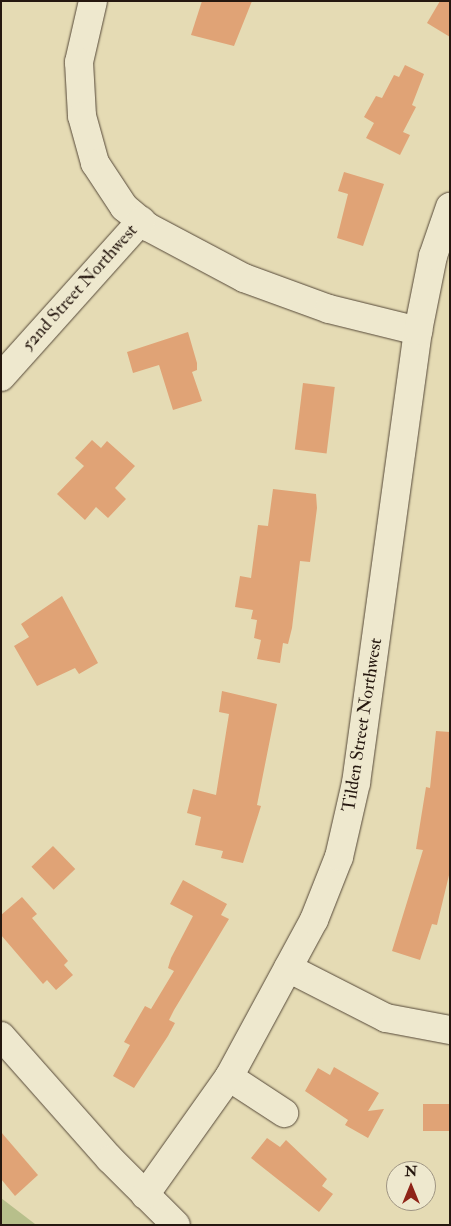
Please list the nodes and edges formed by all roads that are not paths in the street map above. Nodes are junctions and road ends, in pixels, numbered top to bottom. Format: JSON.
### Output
{"nodes":[{"id":1,"x":93,"y":1,"type":"edge"},
{"id":2,"x":450,"y":207,"type":"edge"},
{"id":3,"x":141,"y":221,"type":"junction"},
{"id":4,"x":418,"y":331,"type":"junction"},
{"id":5,"x":1,"y":377,"type":"edge"},
{"id":6,"x":288,"y":968,"type":"junction"},
{"id":7,"x":450,"y":1030,"type":"edge"},
{"id":8,"x":1,"y":1036,"type":"edge"},
{"id":9,"x":229,"y":1077,"type":"junction"},
{"id":10,"x":284,"y":1113,"type":"dead end"},
{"id":11,"x":145,"y":1195,"type":"junction"},
{"id":12,"x":176,"y":1225,"type":"edge"}],
"edges":[{"from":1,"to":3,"type":"street","name":"52nd Street Northwest"},
{"from":2,"to":4,"type":"street","name":"Tilden Street Northwest"},
{"from":3,"to":4,"type":"street"},
{"from":3,"to":5,"type":"street","name":"52nd Street Northwest"},
{"from":4,"to":6,"type":"street","name":"Tilden Street Northwest"},
{"from":6,"to":7,"type":"street"},
{"from":6,"to":9,"type":"street","name":"Tilden Street Northwest"},
{"from":8,"to":11,"type":"street"},
{"from":9,"to":10,"type":"street"},
{"from":9,"to":11,"type":"street","name":"Tilden Street Northwest"},
{"from":11,"to":12,"type":"street"}]}
